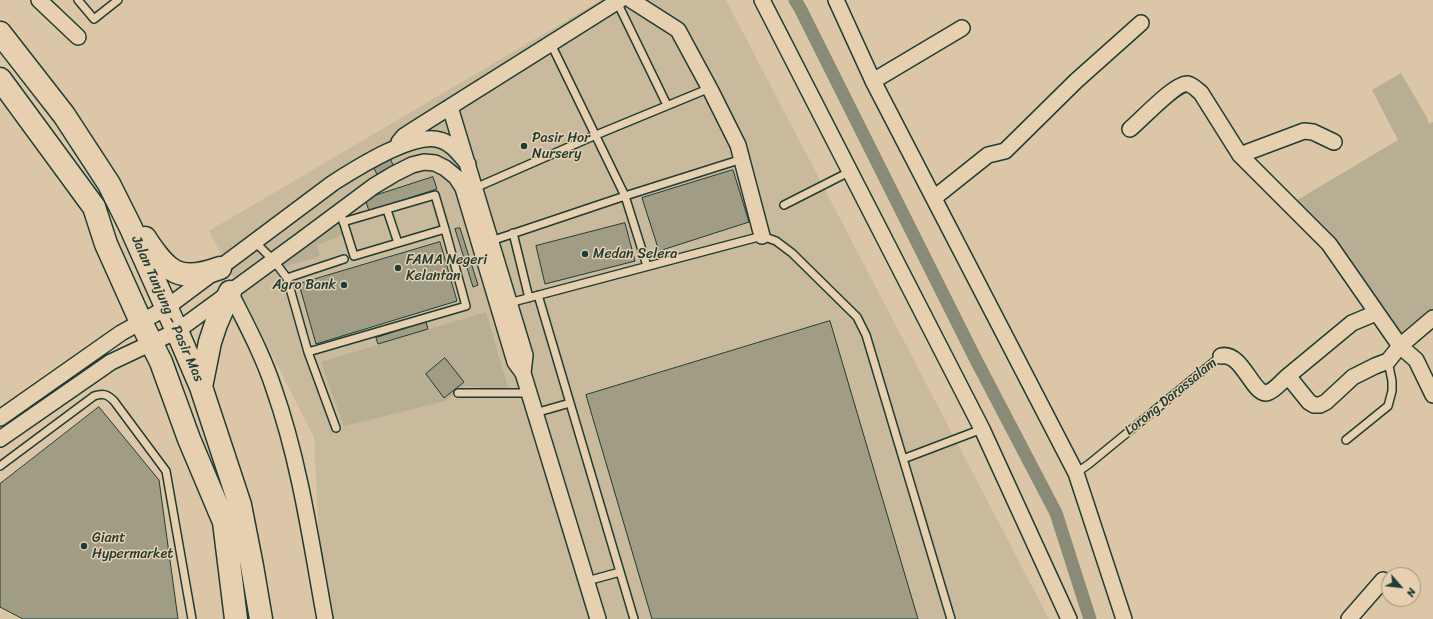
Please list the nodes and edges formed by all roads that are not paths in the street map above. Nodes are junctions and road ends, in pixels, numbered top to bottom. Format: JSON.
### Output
{"nodes":[{"id":1,"x":39,"y":0,"type":"edge"},
{"id":2,"x":78,"y":0,"type":"edge"},
{"id":3,"x":118,"y":0,"type":"edge"},
{"id":4,"x":762,"y":0,"type":"edge"},
{"id":5,"x":836,"y":0,"type":"edge"},
{"id":6,"x":623,"y":1,"type":"edge"},
{"id":7,"x":1141,"y":23,"type":"dead end"},
{"id":8,"x":962,"y":28,"type":"dead end"},
{"id":9,"x":0,"y":32,"type":"edge"},
{"id":10,"x":78,"y":37,"type":"dead end"},
{"id":11,"x":551,"y":44,"type":"junction"},
{"id":12,"x":0,"y":79,"type":"edge"},
{"id":13,"x":873,"y":81,"type":"junction"},
{"id":14,"x":710,"y":88,"type":"junction"},
{"id":15,"x":667,"y":105,"type":"junction"},
{"id":16,"x":450,"y":107,"type":"junction"},
{"id":17,"x":1130,"y":129,"type":"dead end"},
{"id":18,"x":596,"y":135,"type":"junction"},
{"id":19,"x":1334,"y":142,"type":"dead end"},
{"id":20,"x":389,"y":152,"type":"junction"},
{"id":21,"x":1240,"y":155,"type":"junction"},
{"id":22,"x":742,"y":159,"type":"junction"},
{"id":23,"x":468,"y":164,"type":"junction"},
{"id":24,"x":849,"y":172,"type":"junction"},
{"id":25,"x":109,"y":184,"type":"junction"},
{"id":26,"x":475,"y":188,"type":"junction"},
{"id":27,"x":625,"y":196,"type":"junction"},
{"id":28,"x":934,"y":198,"type":"junction"},
{"id":29,"x":784,"y":205,"type":"dead end"},
{"id":30,"x":387,"y":210,"type":"junction"},
{"id":31,"x":342,"y":217,"type":"junction"},
{"id":32,"x":445,"y":229,"type":"junction"},
{"id":33,"x":513,"y":233,"type":"junction"},
{"id":34,"x":762,"y":236,"type":"junction"},
{"id":35,"x":491,"y":241,"type":"junction"},
{"id":36,"x":255,"y":242,"type":"junction"},
{"id":37,"x":398,"y":243,"type":"junction"},
{"id":38,"x":344,"y":259,"type":"dead end"},
{"id":39,"x":274,"y":261,"type":"junction"},
{"id":40,"x":647,"y":266,"type":"junction"},
{"id":41,"x":220,"y":268,"type":"junction"},
{"id":42,"x":287,"y":278,"type":"junction"},
{"id":43,"x":230,"y":292,"type":"junction"},
{"id":44,"x":538,"y":295,"type":"junction"},
{"id":45,"x":528,"y":298,"type":"junction"},
{"id":46,"x":509,"y":303,"type":"junction"},
{"id":47,"x":1376,"y":313,"type":"junction"},
{"id":48,"x":154,"y":315,"type":"junction"},
{"id":49,"x":1433,"y":318,"type":"edge"},
{"id":50,"x":164,"y":337,"type":"junction"},
{"id":51,"x":1400,"y":346,"type":"junction"},
{"id":52,"x":308,"y":352,"type":"junction"},
{"id":53,"x":1221,"y":356,"type":"joint"},
{"id":54,"x":1388,"y":361,"type":"junction"},
{"id":55,"x":523,"y":373,"type":"junction"},
{"id":56,"x":1288,"y":376,"type":"junction"},
{"id":57,"x":201,"y":387,"type":"junction"},
{"id":58,"x":458,"y":393,"type":"dead end"},
{"id":59,"x":529,"y":393,"type":"junction"},
{"id":60,"x":1433,"y":395,"type":"edge"},
{"id":61,"x":570,"y":403,"type":"junction"},
{"id":62,"x":535,"y":413,"type":"junction"},
{"id":63,"x":0,"y":418,"type":"edge"},
{"id":64,"x":336,"y":428,"type":"dead end"},
{"id":65,"x":982,"y":429,"type":"junction"},
{"id":66,"x":0,"y":439,"type":"edge"},
{"id":67,"x":1346,"y":440,"type":"dead end"},
{"id":68,"x":903,"y":459,"type":"junction"},
{"id":69,"x":0,"y":466,"type":"edge"},
{"id":70,"x":1076,"y":473,"type":"junction"},
{"id":71,"x":620,"y":572,"type":"junction"},
{"id":72,"x":587,"y":581,"type":"junction"},
{"id":73,"x":1381,"y":582,"type":"edge"},
{"id":74,"x":192,"y":619,"type":"edge"},
{"id":75,"x":236,"y":619,"type":"edge"},
{"id":76,"x":260,"y":619,"type":"edge"},
{"id":77,"x":325,"y":619,"type":"edge"},
{"id":78,"x":598,"y":619,"type":"edge"},
{"id":79,"x":634,"y":619,"type":"edge"},
{"id":80,"x":951,"y":619,"type":"edge"},
{"id":81,"x":1068,"y":619,"type":"edge"},
{"id":82,"x":1124,"y":619,"type":"edge"},
{"id":83,"x":1349,"y":619,"type":"edge"}],
"edges":[{"from":1,"to":10,"type":"street"},
{"from":2,"to":3,"type":"lane"},
{"from":4,"to":24,"type":"street"},
{"from":5,"to":13,"type":"street"},
{"from":6,"to":11,"type":"street"},
{"from":6,"to":14,"type":"street"},
{"from":6,"to":15,"type":"lane"},
{"from":7,"to":28,"type":"street"},
{"from":8,"to":13,"type":"street"},
{"from":9,"to":25,"type":"main road","name":"Jalan Tunjung - Pasir Mas"},
{"from":11,"to":16,"type":"street"},
{"from":11,"to":18,"type":"lane"},
{"from":12,"to":48,"type":"main road","name":"Jalan Tunjung - Pasir Mas"},
{"from":13,"to":28,"type":"street"},
{"from":14,"to":15,"type":"lane"},
{"from":14,"to":22,"type":"street"},
{"from":15,"to":18,"type":"lane"},
{"from":16,"to":20,"type":"street"},
{"from":16,"to":23,"type":"street"},
{"from":17,"to":21,"type":"street"},
{"from":18,"to":26,"type":"lane"},
{"from":18,"to":27,"type":"lane"},
{"from":19,"to":21,"type":"street"},
{"from":20,"to":23,"type":"street"},
{"from":20,"to":36,"type":"street"},
{"from":21,"to":47,"type":"street"},
{"from":22,"to":27,"type":"lane"},
{"from":22,"to":34,"type":"street"},
{"from":23,"to":26,"type":"street"},
{"from":24,"to":29,"type":"lane"},
{"from":24,"to":65,"type":"street"},
{"from":25,"to":41,"type":"main road"},
{"from":25,"to":48,"type":"main road","name":"Jalan Tunjung - Pasir Mas"},
{"from":26,"to":35,"type":"street"},
{"from":27,"to":33,"type":"lane"},
{"from":27,"to":40,"type":"lane"},
{"from":28,"to":70,"type":"street"},
{"from":30,"to":31,"type":"lane"},
{"from":30,"to":32,"type":"lane"},
{"from":30,"to":37,"type":"lane"},
{"from":31,"to":37,"type":"lane"},
{"from":31,"to":39,"type":"street"},
{"from":31,"to":55,"type":"street"},
{"from":32,"to":37,"type":"lane"},
{"from":32,"to":52,"type":"lane"},
{"from":33,"to":35,"type":"lane"},
{"from":33,"to":45,"type":"lane"},
{"from":34,"to":40,"type":"lane"},
{"from":34,"to":68,"type":"lane"},
{"from":35,"to":46,"type":"street"},
{"from":36,"to":39,"type":"lane"},
{"from":36,"to":41,"type":"street"},
{"from":38,"to":42,"type":"lane"},
{"from":39,"to":42,"type":"lane"},
{"from":39,"to":43,"type":"street"},
{"from":40,"to":44,"type":"lane"},
{"from":41,"to":48,"type":"street"},
{"from":42,"to":52,"type":"lane"},
{"from":43,"to":50,"type":"street"},
{"from":43,"to":57,"type":"main road"},
{"from":43,"to":77,"type":"street"},
{"from":44,"to":45,"type":"lane"},
{"from":44,"to":61,"type":"lane"},
{"from":45,"to":46,"type":"lane"},
{"from":46,"to":55,"type":"street"},
{"from":47,"to":51,"type":"street"},
{"from":47,"to":56,"type":"street"},
{"from":48,"to":50,"type":"main road","name":"Jalan Tunjung - Pasir Mas"},
{"from":48,"to":50,"type":"main road","name":"Jalan Tunjung - Pasir Mas"},
{"from":48,"to":63,"type":"street"},
{"from":49,"to":51,"type":"street"},
{"from":50,"to":57,"type":"main road","name":"Jalan Tunjung - Pasir Mas"},
{"from":50,"to":66,"type":"street"},
{"from":50,"to":75,"type":"main road","name":"Jalan Tunjung - Pasir Mas"},
{"from":51,"to":54,"type":"street"},
{"from":51,"to":60,"type":"street"},
{"from":52,"to":64,"type":"lane"},
{"from":53,"to":56,"type":"street","name":"Lorong Darassalam"},
{"from":53,"to":70,"type":"lane","name":"Lorong Darassalam"},
{"from":54,"to":56,"type":"street"},
{"from":54,"to":67,"type":"lane"},
{"from":55,"to":59,"type":"street"},
{"from":57,"to":76,"type":"main road","name":"Jalan Tunjung - Pasir Mas"},
{"from":58,"to":59,"type":"lane"},
{"from":59,"to":62,"type":"street"},
{"from":61,"to":62,"type":"lane"},
{"from":61,"to":71,"type":"lane"},
{"from":62,"to":72,"type":"street"},
{"from":65,"to":68,"type":"lane"},
{"from":65,"to":81,"type":"street"},
{"from":68,"to":80,"type":"lane"},
{"from":69,"to":74,"type":"lane"},
{"from":70,"to":82,"type":"street"},
{"from":71,"to":72,"type":"lane"},
{"from":71,"to":79,"type":"lane"},
{"from":72,"to":78,"type":"street"},
{"from":73,"to":83,"type":"street"}]}
